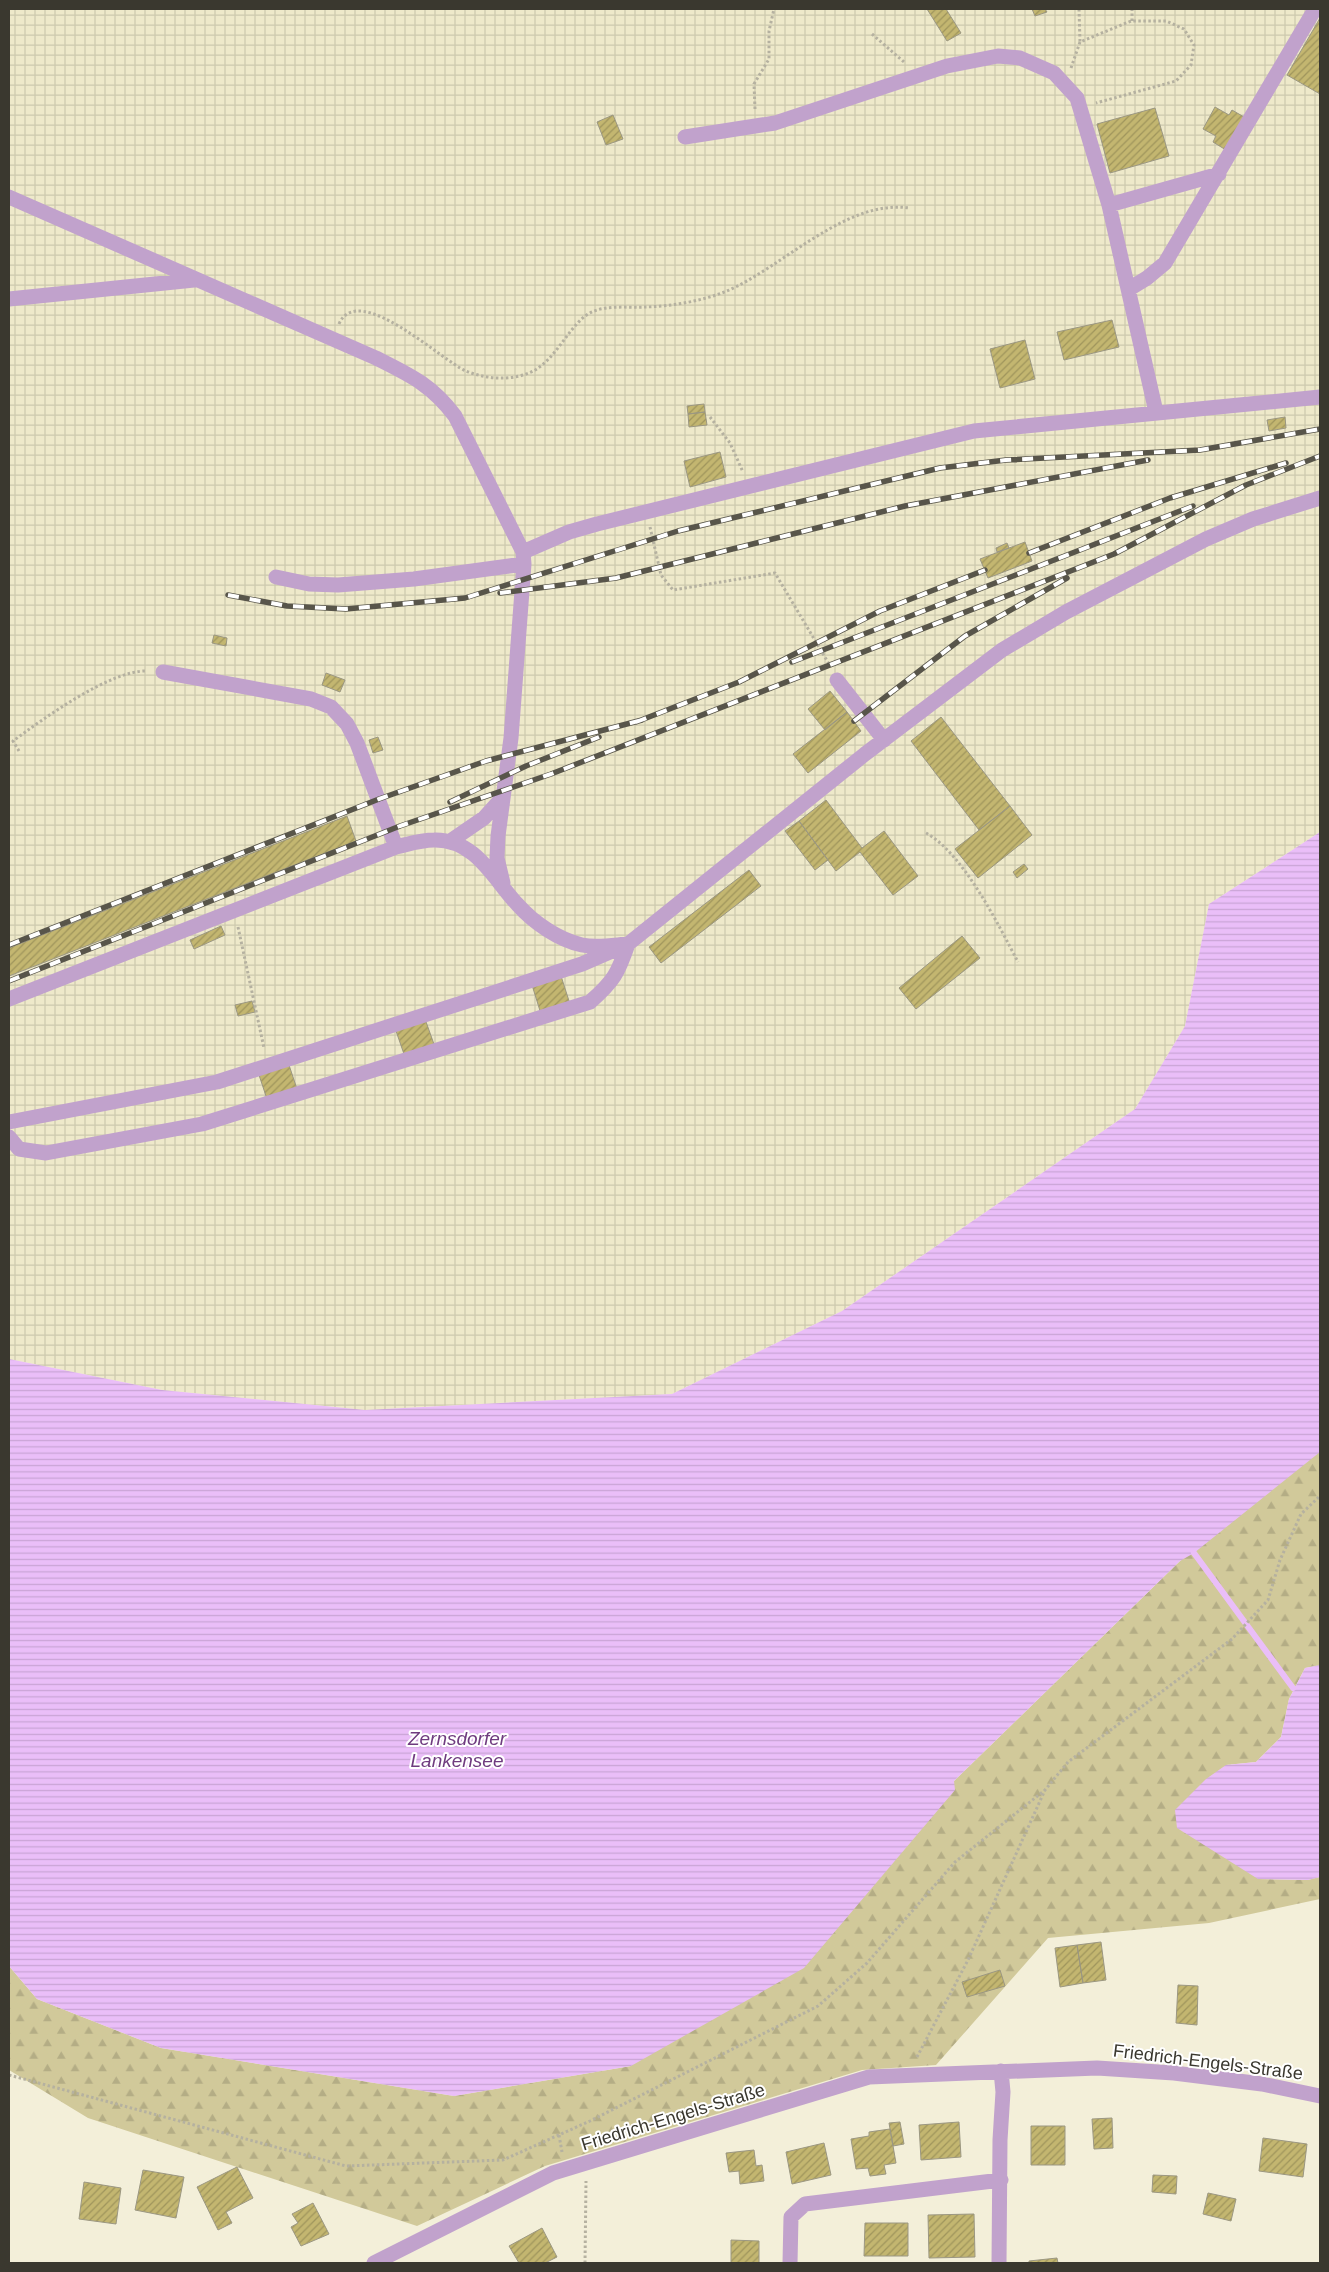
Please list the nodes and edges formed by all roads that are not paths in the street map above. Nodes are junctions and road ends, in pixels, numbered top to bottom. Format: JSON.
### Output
{"nodes":[{"id":1,"x":1315,"y":9,"type":"edge"},
{"id":2,"x":685,"y":137,"type":"dead end"},
{"id":3,"x":1220,"y":174,"type":"junction"},
{"id":4,"x":9,"y":197,"type":"edge"},
{"id":5,"x":1109,"y":205,"type":"junction"},
{"id":6,"x":195,"y":280,"type":"junction"},
{"id":7,"x":1129,"y":289,"type":"junction"},
{"id":8,"x":9,"y":299,"type":"edge"},
{"id":9,"x":1320,"y":397,"type":"edge"},
{"id":10,"x":1156,"y":412,"type":"junction"},
{"id":11,"x":1320,"y":498,"type":"edge"},
{"id":12,"x":524,"y":558,"type":"junction"},
{"id":13,"x":276,"y":577,"type":"dead end"},
{"id":14,"x":163,"y":672,"type":"road end"},
{"id":15,"x":837,"y":680,"type":"road end"},
{"id":16,"x":884,"y":740,"type":"junction"},
{"id":17,"x":503,"y":797,"type":"junction"},
{"id":18,"x":449,"y":842,"type":"junction"},
{"id":19,"x":396,"y":847,"type":"junction"},
{"id":20,"x":504,"y":886,"type":"junction"},
{"id":21,"x":628,"y":944,"type":"junction"},
{"id":22,"x":9,"y":999,"type":"edge"},
{"id":23,"x":9,"y":1122,"type":"edge"},
{"id":24,"x":9,"y":1137,"type":"edge"},
{"id":25,"x":1002,"y":2071,"type":"junction"},
{"id":26,"x":1320,"y":2096,"type":"edge"},
{"id":27,"x":1001,"y":2180,"type":"junction"},
{"id":28,"x":379,"y":2262,"type":"edge"},
{"id":29,"x":790,"y":2263,"type":"edge"},
{"id":30,"x":999,"y":2263,"type":"edge"}],
"edges":[{"from":1,"to":3,"type":"street"},
{"from":2,"to":5,"type":"street"},
{"from":3,"to":5,"type":"street"},
{"from":3,"to":7,"type":"street"},
{"from":4,"to":6,"type":"street"},
{"from":5,"to":7,"type":"street"},
{"from":6,"to":8,"type":"street"},
{"from":6,"to":12,"type":"street"},
{"from":7,"to":10,"type":"street"},
{"from":9,"to":10,"type":"street"},
{"from":10,"to":12,"type":"street"},
{"from":11,"to":16,"type":"street"},
{"from":12,"to":13,"type":"street"},
{"from":12,"to":17,"type":"street"},
{"from":14,"to":19,"type":"street"},
{"from":15,"to":16,"type":"street"},
{"from":16,"to":21,"type":"street"},
{"from":17,"to":18,"type":"street"},
{"from":17,"to":20,"type":"street"},
{"from":18,"to":19,"type":"street"},
{"from":18,"to":20,"type":"street"},
{"from":19,"to":22,"type":"street"},
{"from":20,"to":21,"type":"street"},
{"from":21,"to":23,"type":"street"},
{"from":21,"to":24,"type":"street"},
{"from":25,"to":26,"type":"street","name":"Friedrich-Engels-Straße"},
{"from":25,"to":27,"type":"street"},
{"from":25,"to":28,"type":"street","name":"Friedrich-Engels-Straße"},
{"from":27,"to":29,"type":"street"},
{"from":27,"to":30,"type":"street"}]}
